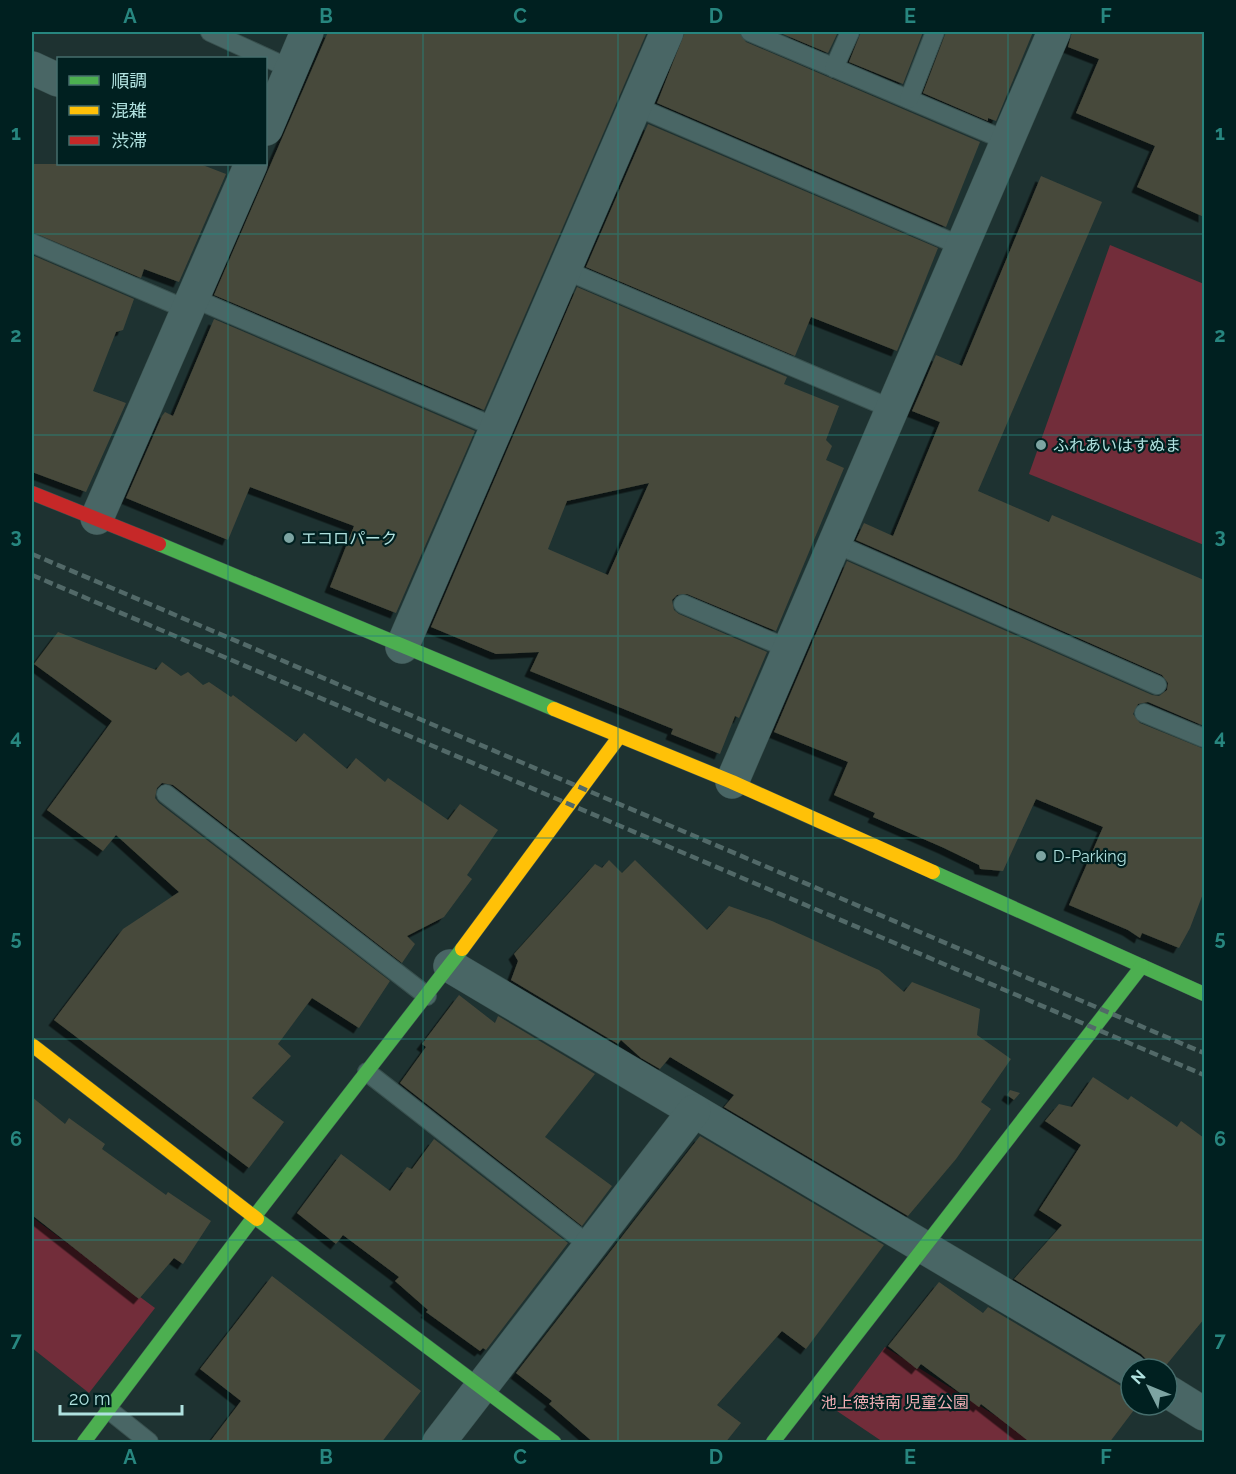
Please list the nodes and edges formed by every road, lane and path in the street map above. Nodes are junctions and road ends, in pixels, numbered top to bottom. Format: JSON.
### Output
{"nodes":[{"id":1,"x":210,"y":32,"type":"edge"},
{"id":2,"x":307,"y":32,"type":"edge"},
{"id":3,"x":667,"y":32,"type":"edge"},
{"id":4,"x":750,"y":32,"type":"edge"},
{"id":5,"x":850,"y":32,"type":"edge"},
{"id":6,"x":935,"y":32,"type":"edge"},
{"id":7,"x":1054,"y":32,"type":"edge"},
{"id":8,"x":265,"y":57,"type":"edge"},
{"id":9,"x":267,"y":58,"type":"edge"},
{"id":10,"x":32,"y":68,"type":"edge"},
{"id":11,"x":834,"y":68,"type":"junction"},
{"id":12,"x":291,"y":69,"type":"junction"},
{"id":13,"x":57,"y":80,"type":"edge"},
{"id":14,"x":909,"y":99,"type":"junction"},
{"id":15,"x":635,"y":106,"type":"junction"},
{"id":16,"x":267,"y":127,"type":"edge"},
{"id":17,"x":1006,"y":141,"type":"junction"},
{"id":18,"x":249,"y":165,"type":"edge"},
{"id":19,"x":32,"y":243,"type":"edge"},
{"id":20,"x":962,"y":246,"type":"junction"},
{"id":21,"x":565,"y":270,"type":"junction"},
{"id":22,"x":191,"y":304,"type":"junction"},
{"id":23,"x":892,"y":409,"type":"junction"},
{"id":24,"x":497,"y":428,"type":"junction"},
{"id":25,"x":32,"y":493,"type":"edge"},
{"id":26,"x":97,"y":518,"type":"junction"},
{"id":27,"x":834,"y":543,"type":"junction"},
{"id":28,"x":683,"y":604,"type":"dead end"},
{"id":29,"x":402,"y":647,"type":"junction"},
{"id":30,"x":789,"y":649,"type":"junction"},
{"id":31,"x":1156,"y":685,"type":"dead end"},
{"id":32,"x":1144,"y":712,"type":"dead end"},
{"id":33,"x":619,"y":737,"type":"junction"},
{"id":34,"x":1204,"y":738,"type":"edge"},
{"id":35,"x":732,"y":782,"type":"junction"},
{"id":36,"x":166,"y":794,"type":"dead end"},
{"id":37,"x":450,"y":966,"type":"junction"},
{"id":38,"x":1142,"y":966,"type":"junction"},
{"id":39,"x":1204,"y":994,"type":"edge"},
{"id":40,"x":427,"y":996,"type":"junction"},
{"id":41,"x":32,"y":1045,"type":"edge"},
{"id":42,"x":366,"y":1072,"type":"junction"},
{"id":43,"x":694,"y":1111,"type":"junction"},
{"id":44,"x":254,"y":1217,"type":"junction"},
{"id":45,"x":590,"y":1246,"type":"junction"},
{"id":46,"x":924,"y":1247,"type":"junction"},
{"id":47,"x":1119,"y":1363,"type":"edge"},
{"id":48,"x":481,"y":1389,"type":"junction"},
{"id":49,"x":1179,"y":1398,"type":"edge"},
{"id":50,"x":109,"y":1410,"type":"junction"},
{"id":51,"x":1204,"y":1413,"type":"edge"},
{"id":52,"x":84,"y":1443,"type":"edge"},
{"id":53,"x":149,"y":1443,"type":"edge"},
{"id":54,"x":439,"y":1443,"type":"edge"},
{"id":55,"x":554,"y":1443,"type":"edge"},
{"id":56,"x":773,"y":1443,"type":"edge"}],
"edges":[{"from":1,"to":8,"type":"lane"},
{"from":2,"to":12,"type":"street"},
{"from":3,"to":15,"type":"street"},
{"from":4,"to":11,"type":"lane"},
{"from":5,"to":11,"type":"lane"},
{"from":6,"to":14,"type":"lane"},
{"from":7,"to":17,"type":"street"},
{"from":9,"to":12,"type":"lane"},
{"from":10,"to":13,"type":"street"},
{"from":11,"to":14,"type":"lane"},
{"from":12,"to":16,"type":"street"},
{"from":14,"to":17,"type":"lane"},
{"from":15,"to":20,"type":"lane"},
{"from":15,"to":21,"type":"street"},
{"from":17,"to":20,"type":"street"},
{"from":18,"to":22,"type":"street"},
{"from":19,"to":22,"type":"lane"},
{"from":20,"to":23,"type":"street"},
{"from":21,"to":23,"type":"lane"},
{"from":21,"to":24,"type":"street"},
{"from":22,"to":24,"type":"lane"},
{"from":22,"to":26,"type":"street"},
{"from":23,"to":27,"type":"street"},
{"from":24,"to":29,"type":"street"},
{"from":25,"to":26,"type":"street"},
{"from":26,"to":29,"type":"street"},
{"from":27,"to":30,"type":"street"},
{"from":27,"to":31,"type":"lane"},
{"from":28,"to":30,"type":"lane"},
{"from":29,"to":33,"type":"street"},
{"from":30,"to":35,"type":"street"},
{"from":32,"to":34,"type":"lane"},
{"from":33,"to":35,"type":"street"},
{"from":33,"to":37,"type":"street"},
{"from":35,"to":38,"type":"street"},
{"from":36,"to":40,"type":"lane"},
{"from":37,"to":40,"type":"street"},
{"from":37,"to":43,"type":"street"},
{"from":38,"to":39,"type":"street"},
{"from":38,"to":46,"type":"street"},
{"from":40,"to":42,"type":"street"},
{"from":41,"to":44,"type":"street"},
{"from":42,"to":44,"type":"street"},
{"from":42,"to":45,"type":"lane"},
{"from":43,"to":45,"type":"street"},
{"from":43,"to":46,"type":"street"},
{"from":44,"to":48,"type":"street"},
{"from":44,"to":50,"type":"street"},
{"from":45,"to":48,"type":"street"},
{"from":46,"to":47,"type":"street"},
{"from":46,"to":56,"type":"street"},
{"from":48,"to":54,"type":"street"},
{"from":48,"to":55,"type":"street"},
{"from":49,"to":51,"type":"street"},
{"from":50,"to":52,"type":"street"},
{"from":50,"to":53,"type":"lane"}]}
